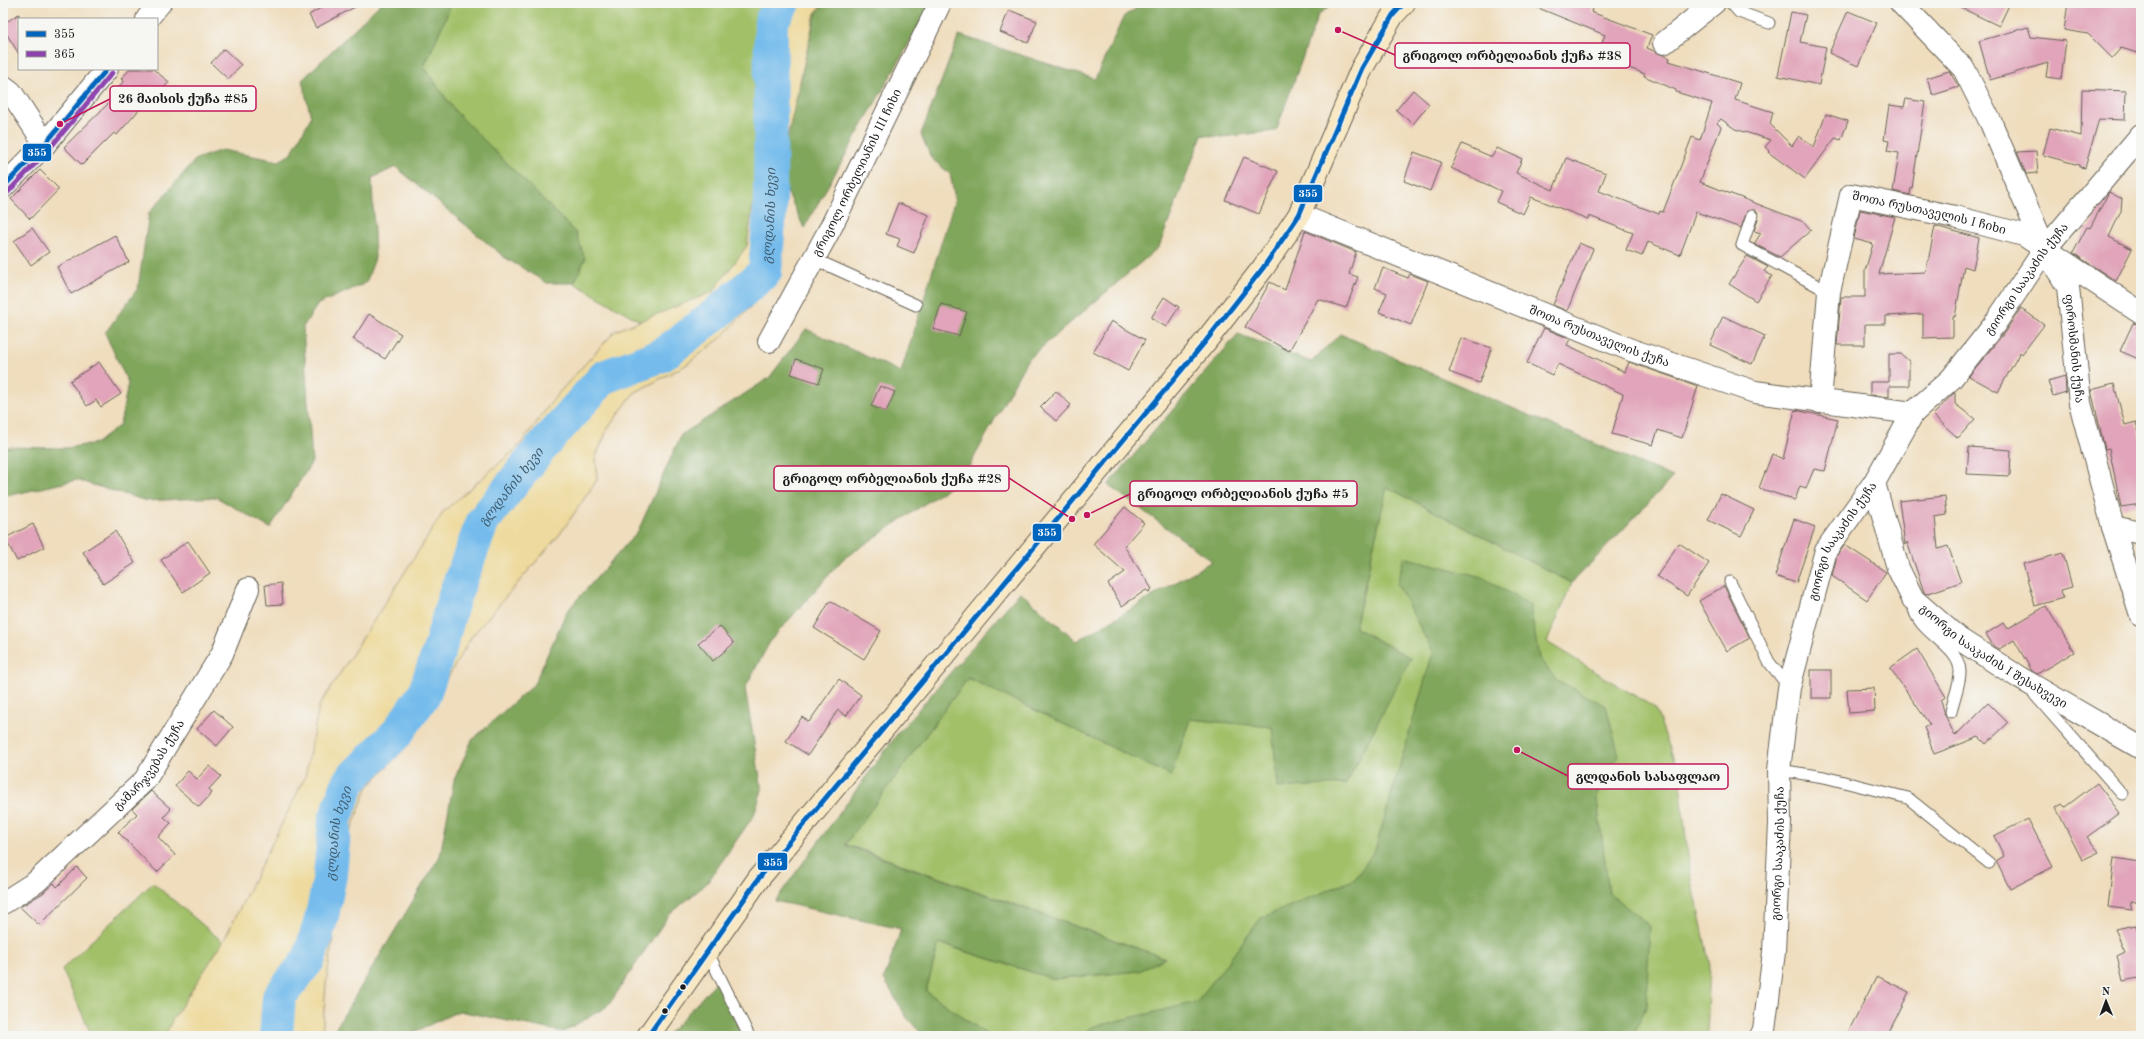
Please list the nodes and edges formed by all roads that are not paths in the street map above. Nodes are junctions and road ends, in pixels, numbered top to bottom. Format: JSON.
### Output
{"nodes":[{"id":1,"x":160,"y":3,"type":"edge"},
{"id":2,"x":940,"y":3,"type":"edge"},
{"id":3,"x":1404,"y":3,"type":"edge"},
{"id":4,"x":1714,"y":3,"type":"edge"},
{"id":5,"x":1731,"y":3,"type":"edge"},
{"id":6,"x":1901,"y":3,"type":"edge"},
{"id":7,"x":148,"y":18,"type":"edge"},
{"id":8,"x":1769,"y":23,"type":"dead end"},
{"id":9,"x":1664,"y":43,"type":"dead end"},
{"id":10,"x":107,"y":70,"type":"edge"},
{"id":11,"x":3,"y":86,"type":"edge"},
{"id":12,"x":2141,"y":136,"type":"edge"},
{"id":13,"x":45,"y":144,"type":"junction"},
{"id":14,"x":3,"y":187,"type":"edge"},
{"id":15,"x":1298,"y":215,"type":"junction"},
{"id":16,"x":1752,"y":216,"type":"dead end"},
{"id":17,"x":2045,"y":249,"type":"junction"},
{"id":18,"x":814,"y":259,"type":"junction"},
{"id":19,"x":1829,"y":292,"type":"junction"},
{"id":20,"x":916,"y":305,"type":"dead end"},
{"id":21,"x":2141,"y":313,"type":"edge"},
{"id":22,"x":769,"y":340,"type":"dead end"},
{"id":23,"x":1820,"y":402,"type":"junction"},
{"id":24,"x":1913,"y":413,"type":"junction"},
{"id":25,"x":1874,"y":483,"type":"junction"},
{"id":26,"x":2113,"y":527,"type":"junction"},
{"id":27,"x":2141,"y":533,"type":"edge"},
{"id":28,"x":1730,"y":582,"type":"dead end"},
{"id":29,"x":248,"y":589,"type":"dead end"},
{"id":30,"x":1912,"y":599,"type":"junction"},
{"id":31,"x":2141,"y":614,"type":"edge"},
{"id":32,"x":2020,"y":678,"type":"junction"},
{"id":33,"x":1789,"y":688,"type":"junction"},
{"id":34,"x":1950,"y":712,"type":"dead end"},
{"id":35,"x":2141,"y":748,"type":"edge"},
{"id":36,"x":1779,"y":770,"type":"junction"},
{"id":37,"x":2122,"y":794,"type":"dead end"},
{"id":38,"x":1989,"y":863,"type":"dead end"},
{"id":39,"x":3,"y":903,"type":"edge"},
{"id":40,"x":707,"y":951,"type":"junction"},
{"id":41,"x":648,"y":1036,"type":"edge"},
{"id":42,"x":749,"y":1036,"type":"edge"},
{"id":43,"x":1761,"y":1036,"type":"edge"}],
"edges":[{"from":1,"to":7,"type":"street"},
{"from":2,"to":18,"type":"street","name":"გრიგოლ ორბელიანის III ჩიხი"},
{"from":3,"to":15,"type":"main road"},
{"from":4,"to":9,"type":"street"},
{"from":5,"to":8,"type":"lane"},
{"from":6,"to":17,"type":"street","name":"ფიროსმანის ქუჩა"},
{"from":10,"to":13,"type":"street"},
{"from":11,"to":13,"type":"street"},
{"from":12,"to":17,"type":"street","name":"გიორგი სააკაძის ქუჩა"},
{"from":13,"to":14,"type":"street"},
{"from":15,"to":23,"type":"street","name":"შოთა რუსთაველის ქუჩა"},
{"from":15,"to":40,"type":"main road"},
{"from":16,"to":19,"type":"lane"},
{"from":17,"to":19,"type":"street","name":"შოთა რუსთაველის I ჩიხი"},
{"from":17,"to":21,"type":"street"},
{"from":17,"to":24,"type":"street","name":"გიორგი სააკაძის ქუჩა"},
{"from":17,"to":26,"type":"street","name":"ფიროსმანის ქუჩა"},
{"from":18,"to":20,"type":"lane"},
{"from":18,"to":22,"type":"street","name":"გრიგოლ ორბელიანის III ჩიხი"},
{"from":19,"to":23,"type":"street","name":"შოთა რუსთაველის I ჩიხი"},
{"from":23,"to":24,"type":"street","name":"შოთა რუსთაველის ქუჩა"},
{"from":24,"to":25,"type":"street","name":"გიორგი სააკაძის ქუჩა"},
{"from":25,"to":30,"type":"street","name":"გიორგი სააკაძის I შესახვევი"},
{"from":25,"to":33,"type":"street","name":"გიორგი სააკაძის ქუჩა"},
{"from":26,"to":27,"type":"street"},
{"from":26,"to":31,"type":"street","name":"ფიროსმანის ქუჩა"},
{"from":28,"to":33,"type":"lane"},
{"from":29,"to":39,"type":"street","name":"გამარჯვებას ქუჩა"},
{"from":30,"to":32,"type":"street","name":"გიორგი სააკაძის I შესახვევი"},
{"from":30,"to":34,"type":"lane"},
{"from":32,"to":35,"type":"street","name":"გიორგი სააკაძის I შესახვევი"},
{"from":32,"to":37,"type":"lane"},
{"from":33,"to":36,"type":"street","name":"გიორგი სააკაძის ქუჩა"},
{"from":36,"to":38,"type":"lane"},
{"from":36,"to":43,"type":"street","name":"გიორგი სააკაძის ქუჩა"},
{"from":40,"to":41,"type":"main road"},
{"from":40,"to":42,"type":"lane"}]}
